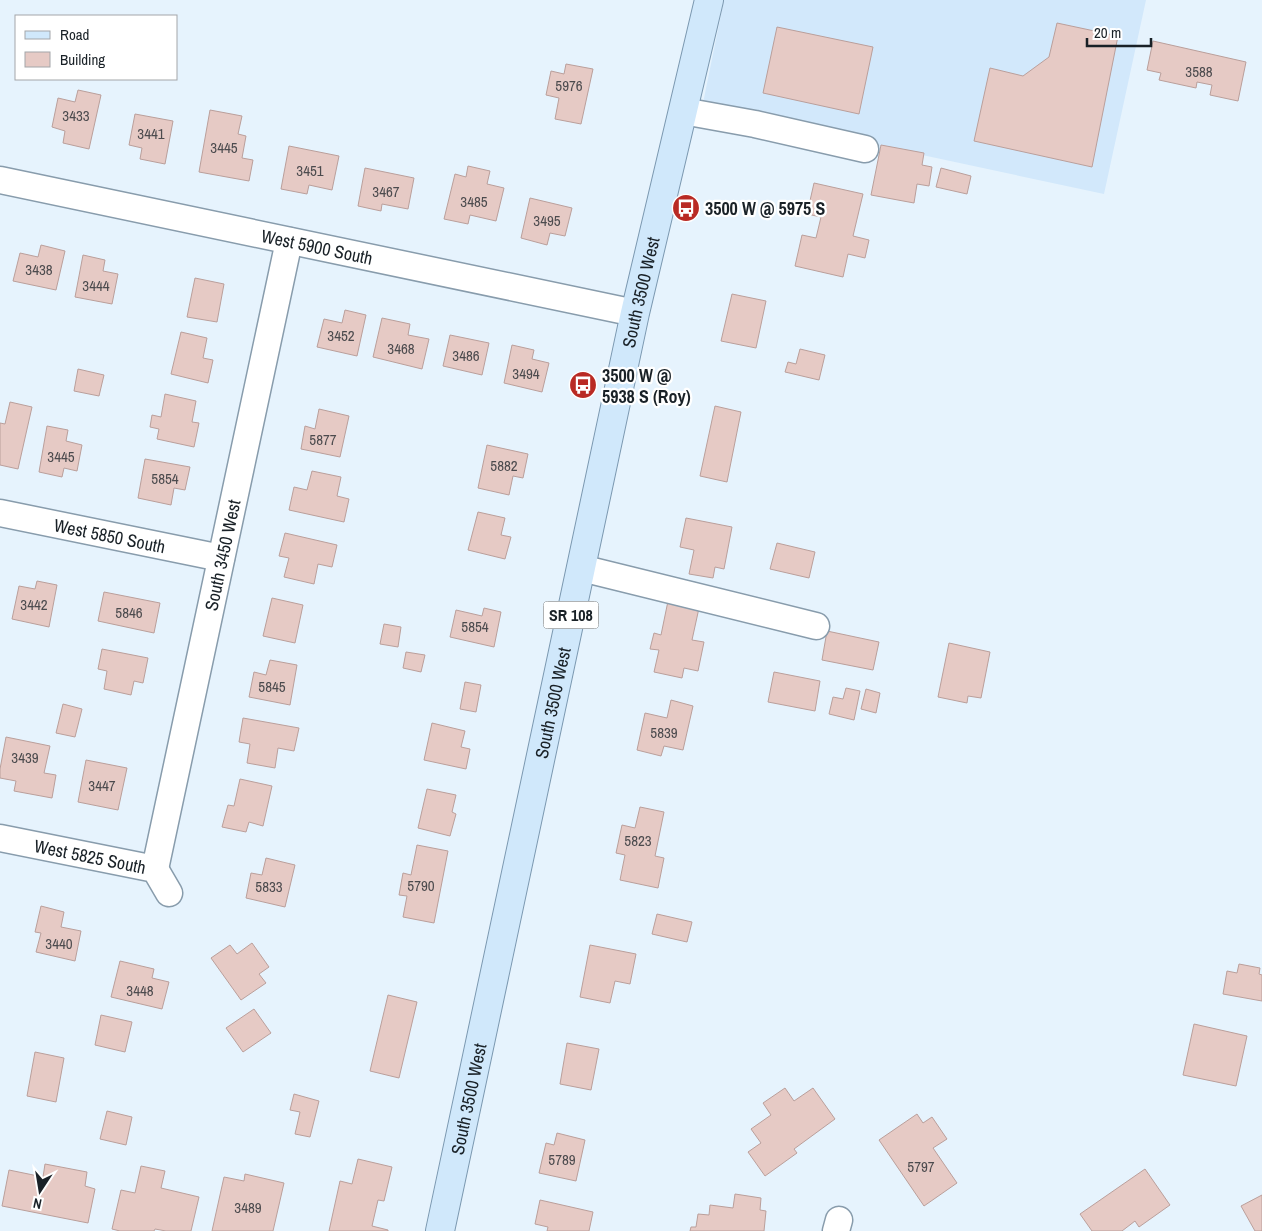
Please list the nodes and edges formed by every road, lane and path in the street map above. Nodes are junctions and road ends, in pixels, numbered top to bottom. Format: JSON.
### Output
{"nodes":[{"id":1,"x":709,"y":0,"type":"edge"},
{"id":2,"x":683,"y":111,"type":"junction"},
{"id":3,"x":865,"y":149,"type":"dead end"},
{"id":4,"x":0,"y":180,"type":"edge"},
{"id":5,"x":289,"y":241,"type":"junction"},
{"id":6,"x":635,"y":314,"type":"junction"},
{"id":7,"x":0,"y":514,"type":"edge"},
{"id":8,"x":221,"y":558,"type":"junction"},
{"id":9,"x":580,"y":568,"type":"junction"},
{"id":10,"x":816,"y":626,"type":"dead end"},
{"id":11,"x":0,"y":838,"type":"edge"},
{"id":12,"x":155,"y":869,"type":"junction"},
{"id":13,"x":169,"y":893,"type":"dead end"},
{"id":14,"x":440,"y":1231,"type":"edge"}],
"edges":[{"from":1,"to":2,"type":"main road","name":"South 3500 West","number":"SR 108"},
{"from":2,"to":3,"type":"street"},
{"from":2,"to":6,"type":"main road","name":"South 3500 West","number":"SR 108"},
{"from":4,"to":5,"type":"street","name":"West 5900 South"},
{"from":5,"to":6,"type":"street","name":"West 5900 South"},
{"from":5,"to":8,"type":"street","name":"South 3450 West"},
{"from":6,"to":9,"type":"main road","name":"South 3500 West","number":"SR 108"},
{"from":7,"to":8,"type":"street","name":"West 5850 South"},
{"from":8,"to":12,"type":"street","name":"South 3450 West"},
{"from":9,"to":10,"type":"street"},
{"from":9,"to":14,"type":"main road","name":"South 3500 West","number":"SR 108"},
{"from":11,"to":12,"type":"street","name":"West 5825 South"},
{"from":12,"to":13,"type":"street","name":"West 5825 South"}]}
